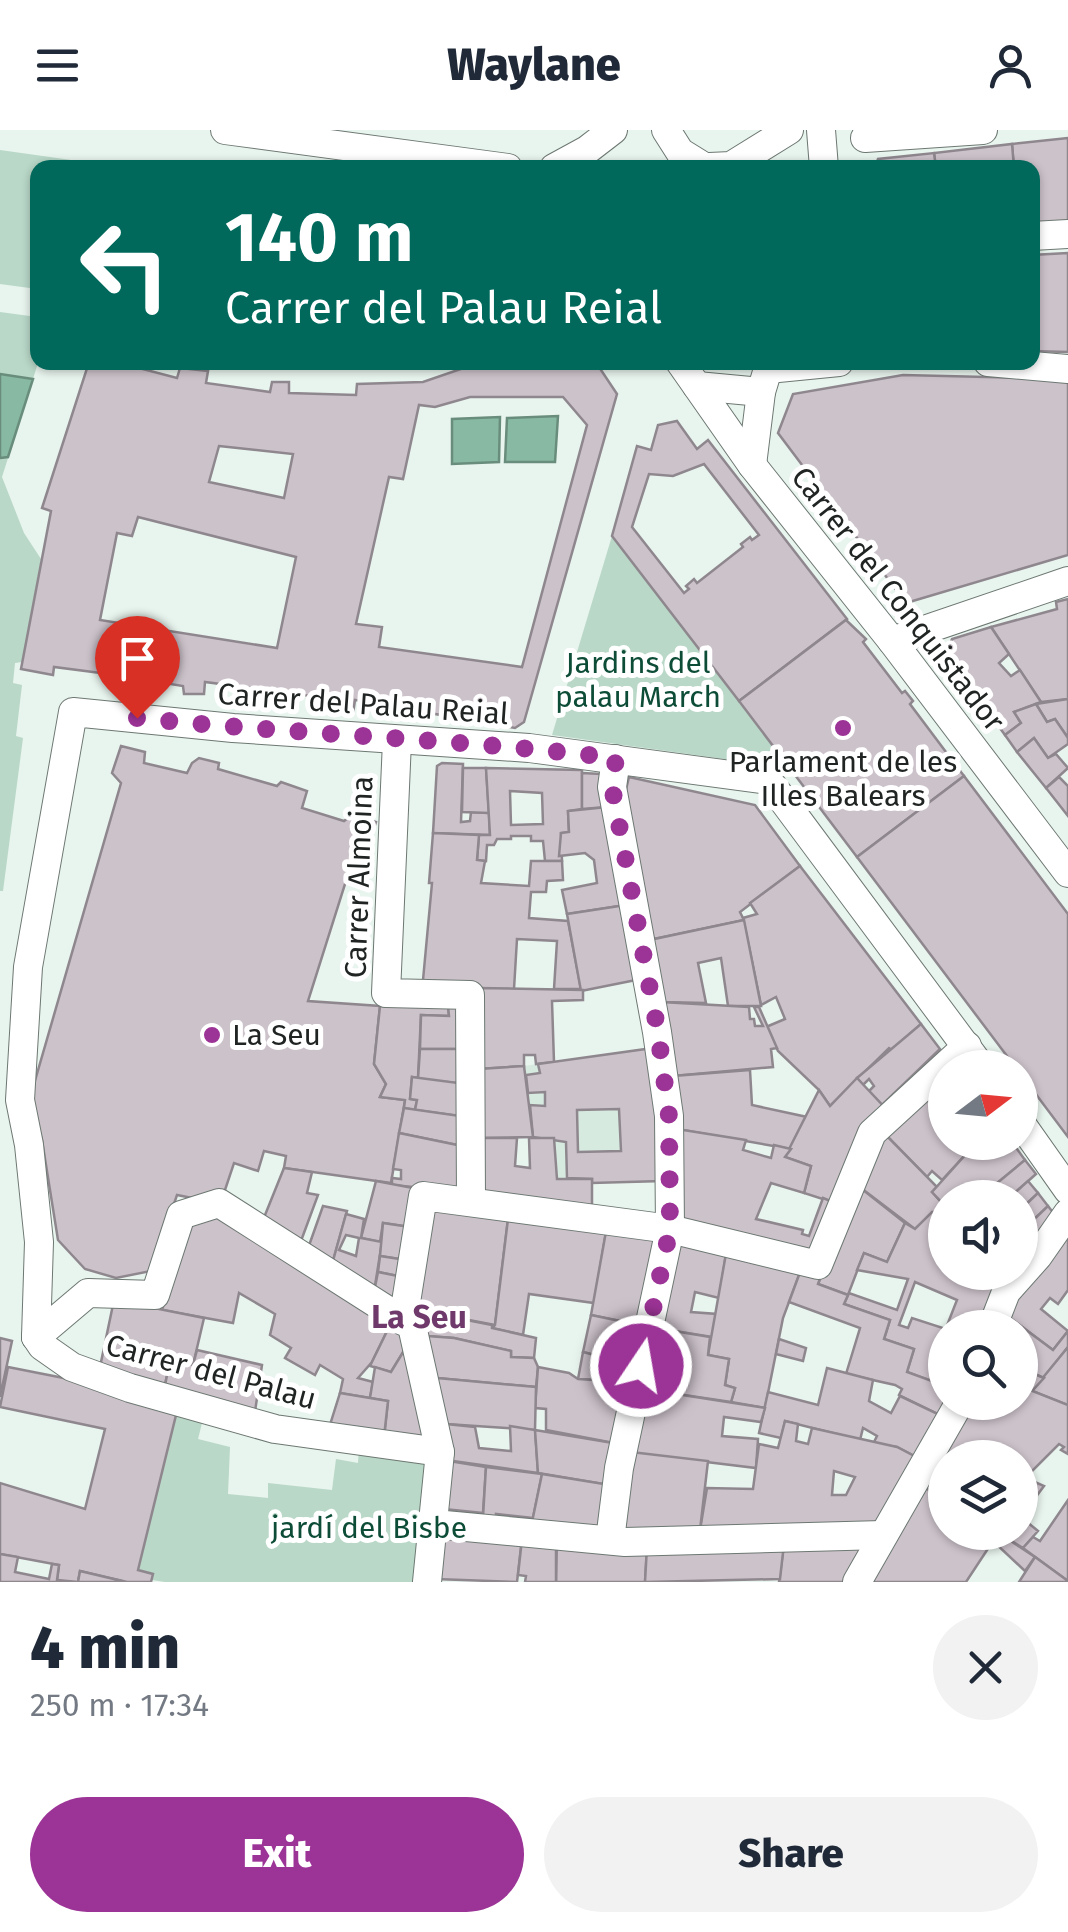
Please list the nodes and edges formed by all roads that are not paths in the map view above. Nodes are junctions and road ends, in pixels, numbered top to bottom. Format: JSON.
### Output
{"nodes":[{"id":1,"x":225,"y":130,"type":"edge"},
{"id":2,"x":613,"y":130,"type":"edge"},
{"id":3,"x":666,"y":130,"type":"edge"},
{"id":4,"x":789,"y":130,"type":"edge"},
{"id":5,"x":821,"y":130,"type":"edge"},
{"id":6,"x":983,"y":130,"type":"edge"},
{"id":7,"x":865,"y":138,"type":"dead end"},
{"id":8,"x":762,"y":141,"type":"edge"},
{"id":9,"x":448,"y":160,"type":"edge"},
{"id":10,"x":569,"y":160,"type":"edge"},
{"id":11,"x":688,"y":160,"type":"edge"},
{"id":12,"x":738,"y":160,"type":"edge"},
{"id":13,"x":823,"y":160,"type":"edge"},
{"id":14,"x":1068,"y":234,"type":"edge"},
{"id":15,"x":1040,"y":236,"type":"edge"},
{"id":16,"x":1040,"y":367,"type":"edge"},
{"id":17,"x":1068,"y":369,"type":"edge"},
{"id":18,"x":686,"y":370,"type":"edge"},
{"id":19,"x":766,"y":374,"type":"edge"},
{"id":20,"x":697,"y":386,"type":"junction"},
{"id":21,"x":752,"y":464,"type":"junction"},
{"id":22,"x":1068,"y":581,"type":"edge"},
{"id":23,"x":892,"y":641,"type":"junction"},
{"id":24,"x":397,"y":741,"type":"junction"},
{"id":25,"x":616,"y":758,"type":"junction"},
{"id":26,"x":1068,"y":873,"type":"edge"},
{"id":27,"x":969,"y":1050,"type":"edge"},
{"id":28,"x":928,"y":1092,"type":"edge"},
{"id":29,"x":1038,"y":1148,"type":"edge"},
{"id":30,"x":1068,"y":1190,"type":"edge"},
{"id":31,"x":472,"y":1200,"type":"junction"},
{"id":32,"x":1068,"y":1213,"type":"edge"},
{"id":33,"x":670,"y":1229,"type":"junction"},
{"id":34,"x":999,"y":1310,"type":"edge"},
{"id":35,"x":404,"y":1320,"type":"junction"},
{"id":36,"x":36,"y":1337,"type":"junction"},
{"id":37,"x":950,"y":1420,"type":"edge"},
{"id":38,"x":440,"y":1452,"type":"junction"},
{"id":39,"x":434,"y":1524,"type":"junction"},
{"id":40,"x":883,"y":1536,"type":"junction"},
{"id":41,"x":610,"y":1540,"type":"junction"},
{"id":42,"x":427,"y":1582,"type":"edge"},
{"id":43,"x":857,"y":1582,"type":"edge"}],
"edges":[{"from":1,"to":9,"type":"street"},
{"from":2,"to":10,"type":"street"},
{"from":3,"to":11,"type":"street"},
{"from":4,"to":8,"type":"street"},
{"from":5,"to":13,"type":"street"},
{"from":6,"to":7,"type":"street"},
{"from":8,"to":12,"type":"street"},
{"from":14,"to":15,"type":"street"},
{"from":16,"to":17,"type":"street"},
{"from":18,"to":20,"type":"street","name":"Carrer del Conquistador"},
{"from":19,"to":20,"type":"street"},
{"from":19,"to":21,"type":"street"},
{"from":20,"to":21,"type":"street","name":"Carrer del Conquistador"},
{"from":21,"to":23,"type":"street","name":"Carrer del Conquistador"},
{"from":22,"to":23,"type":"street"},
{"from":23,"to":26,"type":"street","name":"Carrer del Conquistador"},
{"from":24,"to":25,"type":"street","name":"Carrer del Palau Reial"},
{"from":24,"to":31,"type":"street","name":"Carrer Almoina"},
{"from":24,"to":36,"type":"street","name":"Carrer del Palau Reial"},
{"from":25,"to":27,"type":"street","name":"Carrer del Palau Reial"},
{"from":25,"to":33,"type":"street"},
{"from":28,"to":33,"type":"street"},
{"from":29,"to":30,"type":"street"},
{"from":31,"to":33,"type":"street"},
{"from":31,"to":35,"type":"street"},
{"from":32,"to":34,"type":"street"},
{"from":33,"to":41,"type":"street"},
{"from":35,"to":36,"type":"street"},
{"from":35,"to":38,"type":"street"},
{"from":36,"to":38,"type":"street","name":"Carrer del Palau"},
{"from":37,"to":40,"type":"street"},
{"from":38,"to":39,"type":"street"},
{"from":39,"to":41,"type":"street"},
{"from":39,"to":42,"type":"street"},
{"from":40,"to":41,"type":"street"},
{"from":40,"to":43,"type":"street"}]}
